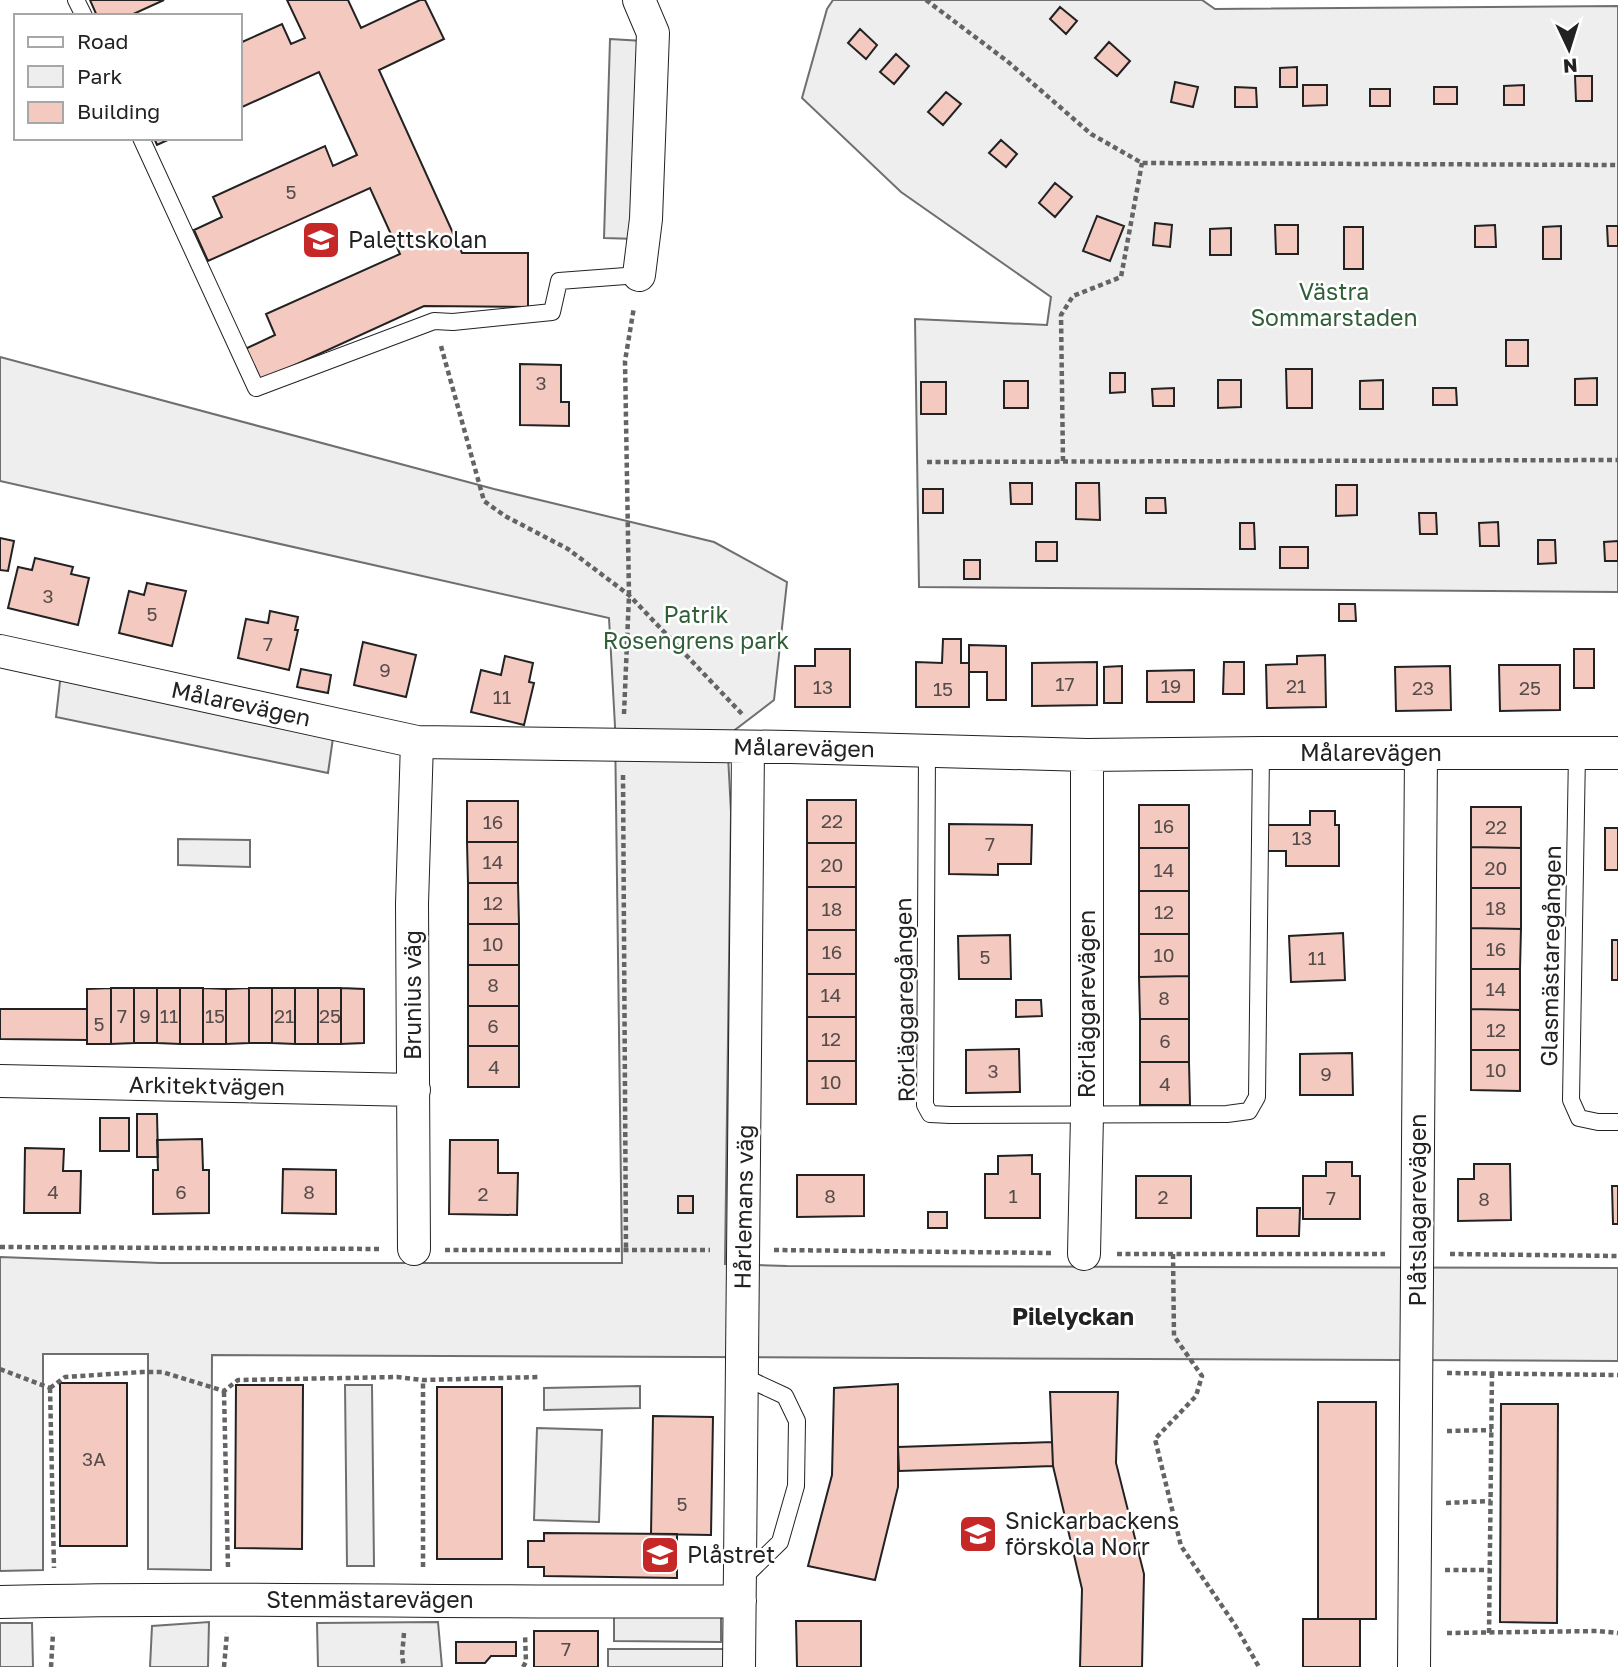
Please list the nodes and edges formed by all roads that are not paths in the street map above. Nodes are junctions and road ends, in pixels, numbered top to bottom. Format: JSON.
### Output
{"nodes":[{"id":1,"x":639,"y":0,"type":"edge"},
{"id":2,"x":142,"y":140,"type":"edge"},
{"id":3,"x":639,"y":275,"type":"joint"},
{"id":4,"x":0,"y":651,"type":"edge"},
{"id":5,"x":417,"y":742,"type":"junction"},
{"id":6,"x":760,"y":747,"type":"junction"},
{"id":7,"x":927,"y":751,"type":"junction"},
{"id":8,"x":1261,"y":753,"type":"junction"},
{"id":9,"x":1421,"y":753,"type":"junction"},
{"id":10,"x":1577,"y":753,"type":"junction"},
{"id":11,"x":1618,"y":753,"type":"edge"},
{"id":12,"x":1087,"y":755,"type":"junction"},
{"id":13,"x":0,"y":1081,"type":"edge"},
{"id":14,"x":414,"y":1090,"type":"junction"},
{"id":15,"x":1087,"y":1115,"type":"junction"},
{"id":16,"x":1618,"y":1122,"type":"edge"},
{"id":17,"x":414,"y":1250,"type":"road end"},
{"id":18,"x":1084,"y":1254,"type":"road end"},
{"id":19,"x":742,"y":1376,"type":"junction"},
{"id":20,"x":740,"y":1591,"type":"junction"},
{"id":21,"x":0,"y":1602,"type":"edge"},
{"id":22,"x":739,"y":1667,"type":"edge"},
{"id":23,"x":1414,"y":1667,"type":"edge"}],
"edges":[{"from":1,"to":3,"type":"street"},
{"from":2,"to":3,"type":"lane"},
{"from":4,"to":5,"type":"street","name":"Målarevägen"},
{"from":5,"to":6,"type":"street","name":"Målarevägen"},
{"from":5,"to":14,"type":"street","name":"Brunius väg"},
{"from":6,"to":7,"type":"street","name":"Målarevägen"},
{"from":6,"to":19,"type":"street","name":"Hårlemans väg"},
{"from":7,"to":12,"type":"street","name":"Målarevägen"},
{"from":7,"to":15,"type":"lane","name":"Rörläggaregången"},
{"from":8,"to":9,"type":"street","name":"Målarevägen"},
{"from":8,"to":12,"type":"street","name":"Målarevägen"},
{"from":8,"to":15,"type":"lane","name":"Rörläggaregången"},
{"from":9,"to":10,"type":"street","name":"Målarevägen"},
{"from":9,"to":23,"type":"street","name":"Plåtslagarevägen"},
{"from":10,"to":11,"type":"street","name":"Målarevägen"},
{"from":10,"to":16,"type":"lane","name":"Glasmästaregången"},
{"from":12,"to":15,"type":"street","name":"Rörläggarevägen"},
{"from":13,"to":14,"type":"street","name":"Arkitektvägen"},
{"from":14,"to":17,"type":"street","name":"Brunius väg"},
{"from":15,"to":18,"type":"street","name":"Rörläggarevägen"},
{"from":19,"to":20,"type":"street","name":"Hårlemans väg"},
{"from":19,"to":20,"type":"lane"},
{"from":20,"to":21,"type":"street","name":"Stenmästarevägen"},
{"from":20,"to":22,"type":"street","name":"Hårlemans väg"}]}
